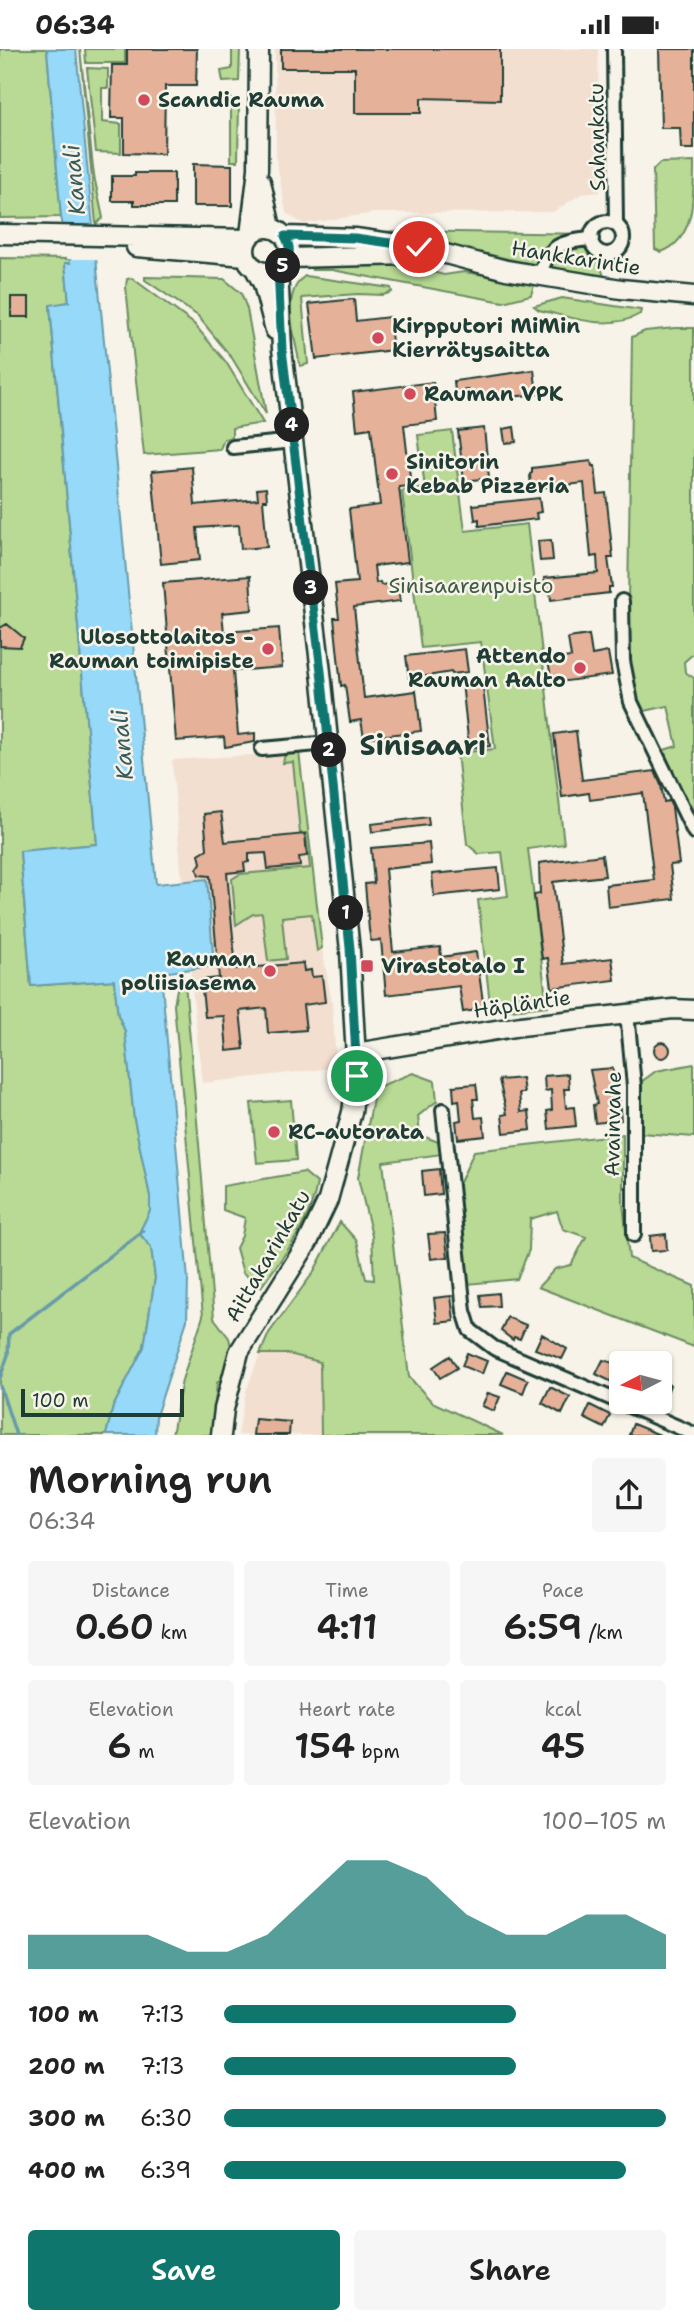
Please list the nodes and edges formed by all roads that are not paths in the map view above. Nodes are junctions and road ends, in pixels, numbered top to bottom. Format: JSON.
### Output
{"nodes":[{"id":1,"x":259,"y":49,"type":"edge"},
{"id":2,"x":614,"y":49,"type":"edge"},
{"id":3,"x":258,"y":169,"type":"junction"},
{"id":4,"x":616,"y":224,"type":"junction"},
{"id":5,"x":278,"y":232,"type":"junction"},
{"id":6,"x":0,"y":234,"type":"edge"},
{"id":7,"x":592,"y":239,"type":"junction"},
{"id":8,"x":62,"y":241,"type":"junction"},
{"id":9,"x":0,"y":246,"type":"edge"},
{"id":10,"x":249,"y":249,"type":"junction"},
{"id":11,"x":452,"y":258,"type":"junction"},
{"id":12,"x":283,"y":263,"type":"junction"},
{"id":13,"x":540,"y":276,"type":"junction"},
{"id":14,"x":694,"y":296,"type":"edge"},
{"id":15,"x":282,"y":349,"type":"junction"},
{"id":16,"x":294,"y":440,"type":"junction"},
{"id":17,"x":233,"y":447,"type":"dead end"},
{"id":18,"x":622,"y":601,"type":"dead end"},
{"id":19,"x":329,"y":743,"type":"junction"},
{"id":20,"x":262,"y":749,"type":"dead end"},
{"id":21,"x":694,"y":832,"type":"edge"},
{"id":22,"x":694,"y":1010,"type":"edge"},
{"id":23,"x":627,"y":1013,"type":"junction"},
{"id":24,"x":356,"y":1053,"type":"junction"},
{"id":25,"x":443,"y":1110,"type":"dead end"},
{"id":26,"x":634,"y":1235,"type":"dead end"},
{"id":27,"x":694,"y":1434,"type":"edge"},
{"id":28,"x":221,"y":1435,"type":"edge"}],
"edges":[{"from":1,"to":3,"type":"main road","name":"Aittakarinkatu"},
{"from":2,"to":4,"type":"street","name":"Sahankatu"},
{"from":3,"to":5,"type":"main road","name":"Aittakarinkatu"},
{"from":3,"to":10,"type":"main road","name":"Aittakarinkatu"},
{"from":4,"to":7,"type":"street"},
{"from":4,"to":7,"type":"street"},
{"from":5,"to":10,"type":"main road"},
{"from":5,"to":11,"type":"main road","name":"Hankkarintie"},
{"from":5,"to":12,"type":"main road"},
{"from":6,"to":8,"type":"main road"},
{"from":7,"to":13,"type":"street"},
{"from":8,"to":9,"type":"main road"},
{"from":8,"to":10,"type":"main road"},
{"from":10,"to":12,"type":"main road"},
{"from":10,"to":15,"type":"main road","name":"Aittakarinkatu"},
{"from":11,"to":12,"type":"main road","name":"Hankkarintie"},
{"from":11,"to":13,"type":"main road","name":"Hankkarintie"},
{"from":12,"to":15,"type":"main road","name":"Aittakarinkatu"},
{"from":13,"to":14,"type":"main road","name":"Hankkarintie"},
{"from":15,"to":16,"type":"main road","name":"Aittakarinkatu"},
{"from":16,"to":17,"type":"street"},
{"from":16,"to":19,"type":"main road","name":"Aittakarinkatu"},
{"from":18,"to":21,"type":"street"},
{"from":19,"to":20,"type":"street"},
{"from":19,"to":24,"type":"main road","name":"Aittakarinkatu"},
{"from":22,"to":23,"type":"main road","name":"Häpläntie"},
{"from":23,"to":24,"type":"main road","name":"Häpläntie"},
{"from":23,"to":26,"type":"street","name":"Avainvahe"},
{"from":24,"to":28,"type":"main road","name":"Aittakarinkatu"},
{"from":25,"to":27,"type":"street"}]}
